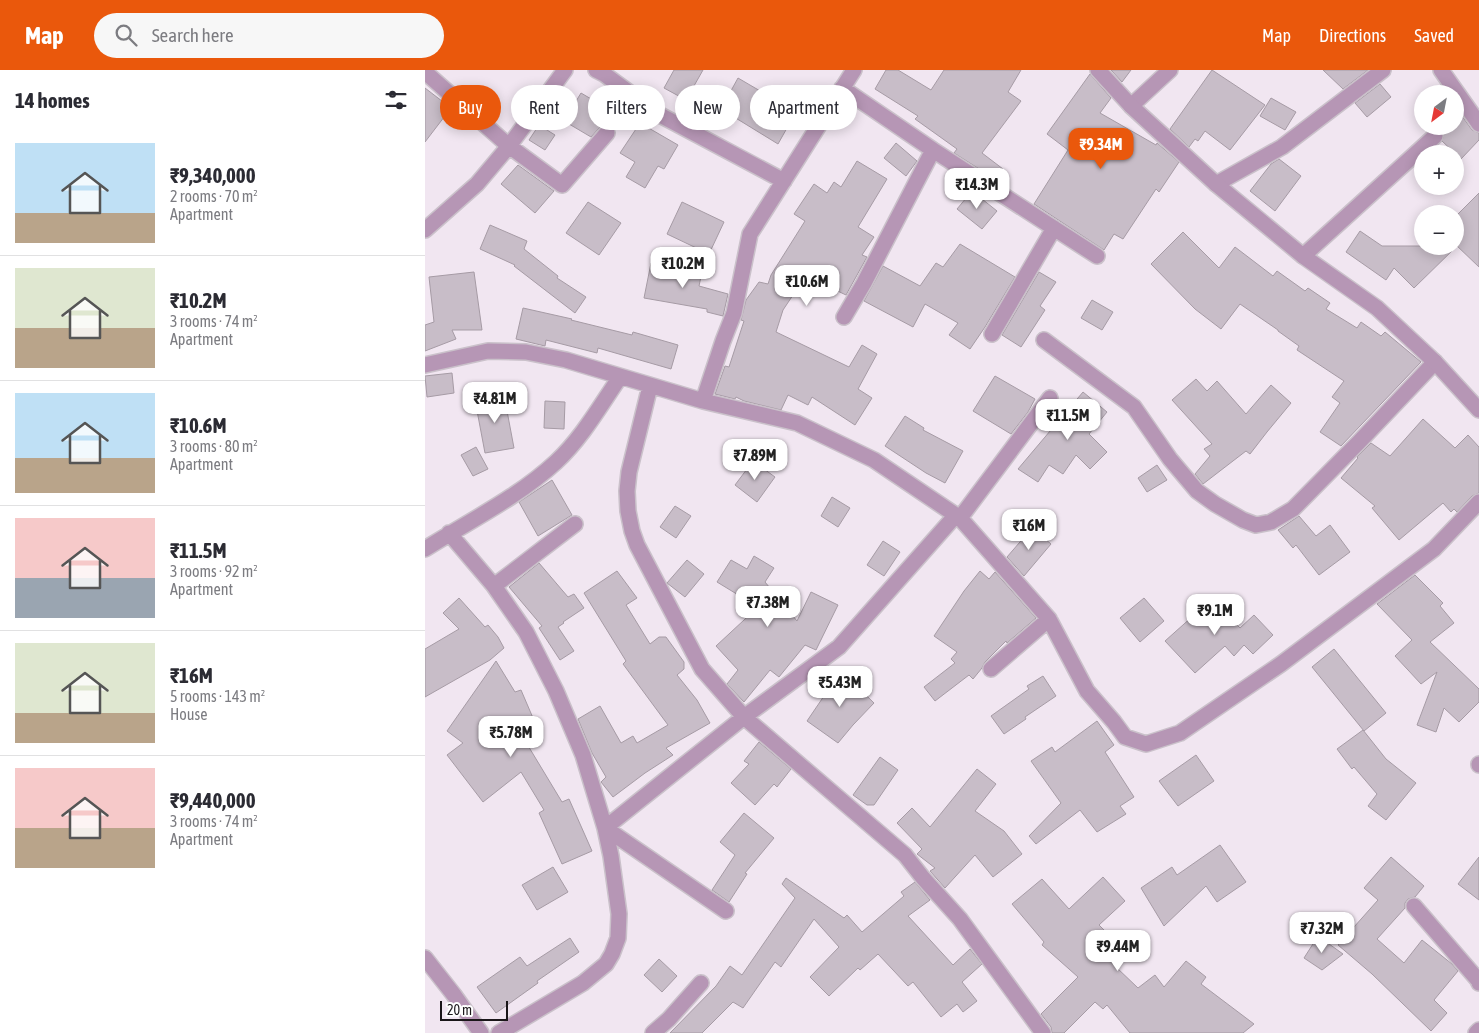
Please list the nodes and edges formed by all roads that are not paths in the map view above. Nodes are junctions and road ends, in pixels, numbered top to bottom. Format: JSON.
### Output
{"nodes":[{"id":1,"x":565,"y":70,"type":"edge"},
{"id":2,"x":596,"y":70,"type":"edge"},
{"id":3,"x":854,"y":70,"type":"edge"},
{"id":4,"x":1098,"y":70,"type":"edge"},
{"id":5,"x":1170,"y":70,"type":"edge"},
{"id":6,"x":1383,"y":70,"type":"edge"},
{"id":7,"x":1441,"y":70,"type":"edge"},
{"id":8,"x":425,"y":72,"type":"edge"},
{"id":9,"x":844,"y":85,"type":"edge"},
{"id":10,"x":857,"y":98,"type":"edge"},
{"id":11,"x":1131,"y":106,"type":"junction"},
{"id":12,"x":1479,"y":124,"type":"edge"},
{"id":13,"x":816,"y":130,"type":"edge"},
{"id":14,"x":607,"y":133,"type":"dead end"},
{"id":15,"x":1435,"y":136,"type":"dead end"},
{"id":16,"x":509,"y":146,"type":"junction"},
{"id":17,"x":933,"y":150,"type":"junction"},
{"id":18,"x":784,"y":180,"type":"junction"},
{"id":19,"x":1216,"y":184,"type":"junction"},
{"id":20,"x":1054,"y":228,"type":"junction"},
{"id":21,"x":425,"y":230,"type":"edge"},
{"id":22,"x":1097,"y":256,"type":"dead end"},
{"id":23,"x":1303,"y":256,"type":"junction"},
{"id":24,"x":844,"y":317,"type":"dead end"},
{"id":25,"x":992,"y":334,"type":"dead end"},
{"id":26,"x":1044,"y":340,"type":"dead end"},
{"id":27,"x":1435,"y":362,"type":"junction"},
{"id":28,"x":425,"y":365,"type":"edge"},
{"id":29,"x":620,"y":377,"type":"junction"},
{"id":30,"x":650,"y":386,"type":"junction"},
{"id":31,"x":1050,"y":398,"type":"dead end"},
{"id":32,"x":703,"y":401,"type":"junction"},
{"id":33,"x":1479,"y":410,"type":"edge"},
{"id":34,"x":1479,"y":502,"type":"edge"},
{"id":35,"x":958,"y":516,"type":"junction"},
{"id":36,"x":575,"y":524,"type":"dead end"},
{"id":37,"x":449,"y":534,"type":"junction"},
{"id":38,"x":425,"y":549,"type":"edge"},
{"id":39,"x":494,"y":586,"type":"junction"},
{"id":40,"x":1049,"y":619,"type":"junction"},
{"id":41,"x":991,"y":669,"type":"dead end"},
{"id":42,"x":744,"y":717,"type":"junction"},
{"id":43,"x":605,"y":828,"type":"junction"},
{"id":44,"x":1414,"y":906,"type":"dead end"},
{"id":45,"x":726,"y":911,"type":"dead end"},
{"id":46,"x":425,"y":958,"type":"edge"},
{"id":47,"x":701,"y":982,"type":"dead end"},
{"id":48,"x":1479,"y":983,"type":"edge"},
{"id":49,"x":1479,"y":1030,"type":"edge"},
{"id":50,"x":481,"y":1033,"type":"edge"},
{"id":51,"x":499,"y":1033,"type":"edge"},
{"id":52,"x":653,"y":1033,"type":"edge"},
{"id":53,"x":1043,"y":1033,"type":"edge"},
{"id":54,"x":1476,"y":1033,"type":"edge"}],
"edges":[{"from":1,"to":16,"type":"street"},
{"from":2,"to":18,"type":"street"},
{"from":3,"to":9,"type":"street"},
{"from":4,"to":11,"type":"street"},
{"from":5,"to":11,"type":"street"},
{"from":6,"to":19,"type":"street"},
{"from":7,"to":12,"type":"street"},
{"from":8,"to":16,"type":"street"},
{"from":10,"to":17,"type":"street"},
{"from":11,"to":19,"type":"street"},
{"from":13,"to":18,"type":"street"},
{"from":14,"to":16,"type":"street"},
{"from":15,"to":23,"type":"street"},
{"from":16,"to":21,"type":"street"},
{"from":17,"to":20,"type":"street"},
{"from":17,"to":24,"type":"street"},
{"from":18,"to":32,"type":"street"},
{"from":19,"to":23,"type":"street"},
{"from":20,"to":22,"type":"street"},
{"from":20,"to":25,"type":"street"},
{"from":23,"to":27,"type":"street"},
{"from":26,"to":27,"type":"street"},
{"from":27,"to":33,"type":"street"},
{"from":28,"to":29,"type":"street"},
{"from":29,"to":30,"type":"street"},
{"from":29,"to":37,"type":"street"},
{"from":30,"to":32,"type":"street"},
{"from":30,"to":42,"type":"street"},
{"from":31,"to":35,"type":"street"},
{"from":32,"to":35,"type":"street"},
{"from":34,"to":40,"type":"street"},
{"from":35,"to":40,"type":"street"},
{"from":35,"to":42,"type":"street"},
{"from":36,"to":39,"type":"street"},
{"from":37,"to":38,"type":"street"},
{"from":37,"to":39,"type":"street"},
{"from":39,"to":43,"type":"street"},
{"from":40,"to":41,"type":"street"},
{"from":42,"to":43,"type":"street"},
{"from":42,"to":53,"type":"street"},
{"from":43,"to":45,"type":"street"},
{"from":43,"to":51,"type":"street"},
{"from":44,"to":48,"type":"street"},
{"from":46,"to":50,"type":"street"},
{"from":47,"to":52,"type":"street"},
{"from":49,"to":54,"type":"street"}]}
